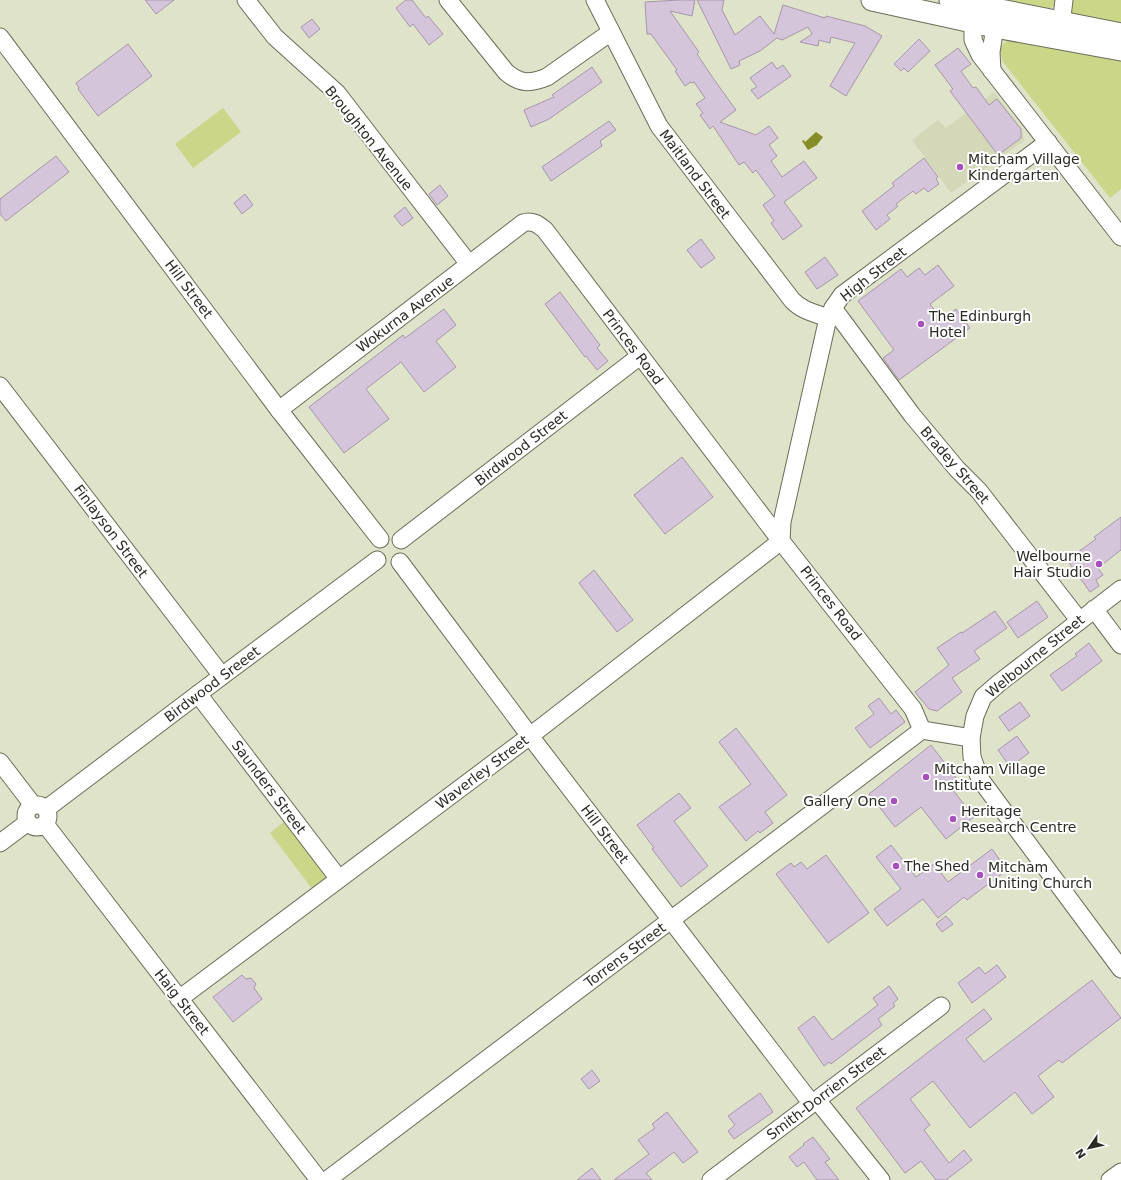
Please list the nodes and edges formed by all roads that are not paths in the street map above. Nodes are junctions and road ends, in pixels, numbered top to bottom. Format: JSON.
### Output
{"nodes":[{"id":1,"x":246,"y":0,"type":"edge"},
{"id":2,"x":448,"y":0,"type":"edge"},
{"id":3,"x":595,"y":0,"type":"edge"},
{"id":4,"x":872,"y":0,"type":"edge"},
{"id":5,"x":950,"y":0,"type":"edge"},
{"id":6,"x":1064,"y":0,"type":"edge"},
{"id":7,"x":975,"y":13,"type":"junction"},
{"id":8,"x":997,"y":18,"type":"junction"},
{"id":9,"x":1061,"y":31,"type":"junction"},
{"id":10,"x":611,"y":32,"type":"junction"},
{"id":11,"x":1121,"y":34,"type":"edge"},
{"id":12,"x":0,"y":37,"type":"edge"},
{"id":13,"x":1121,"y":50,"type":"edge"},
{"id":14,"x":992,"y":71,"type":"junction"},
{"id":15,"x":1048,"y":142,"type":"junction"},
{"id":16,"x":531,"y":222,"type":"joint"},
{"id":17,"x":1121,"y":237,"type":"edge"},
{"id":18,"x":469,"y":264,"type":"junction"},
{"id":19,"x":830,"y":313,"type":"junction"},
{"id":20,"x":640,"y":356,"type":"junction"},
{"id":21,"x":0,"y":386,"type":"edge"},
{"id":22,"x":280,"y":410,"type":"junction"},
{"id":23,"x":380,"y":539,"type":"junction"},
{"id":24,"x":401,"y":540,"type":"junction"},
{"id":25,"x":781,"y":540,"type":"junction"},
{"id":26,"x":377,"y":560,"type":"junction"},
{"id":27,"x":400,"y":562,"type":"junction"},
{"id":28,"x":1121,"y":589,"type":"edge"},
{"id":29,"x":1094,"y":609,"type":"junction"},
{"id":30,"x":1080,"y":620,"type":"junction"},
{"id":31,"x":1121,"y":645,"type":"edge"},
{"id":32,"x":222,"y":676,"type":"junction"},
{"id":33,"x":198,"y":694,"type":"junction"},
{"id":34,"x":922,"y":730,"type":"junction"},
{"id":35,"x":530,"y":736,"type":"junction"},
{"id":36,"x":971,"y":738,"type":"junction"},
{"id":37,"x":0,"y":762,"type":"edge"},
{"id":38,"x":41,"y":813,"type":"junction"},
{"id":39,"x":0,"y":843,"type":"edge"},
{"id":40,"x":339,"y":879,"type":"junction"},
{"id":41,"x":671,"y":920,"type":"junction"},
{"id":42,"x":1121,"y":969,"type":"edge"},
{"id":43,"x":179,"y":999,"type":"junction"},
{"id":44,"x":941,"y":1006,"type":"dead end"},
{"id":45,"x":815,"y":1102,"type":"junction"},
{"id":46,"x":1121,"y":1172,"type":"edge"},
{"id":47,"x":319,"y":1180,"type":"edge"},
{"id":48,"x":327,"y":1180,"type":"edge"},
{"id":49,"x":711,"y":1180,"type":"edge"},
{"id":50,"x":881,"y":1180,"type":"edge"},
{"id":51,"x":1110,"y":1180,"type":"edge"}],
"edges":[{"from":1,"to":18,"type":"street","name":"Broughton Avenue"},
{"from":2,"to":10,"type":"street"},
{"from":3,"to":10,"type":"street","name":"Maitland Street"},
{"from":4,"to":7,"type":"main road"},
{"from":5,"to":7,"type":"main road"},
{"from":6,"to":9,"type":"street"},
{"from":7,"to":8,"type":"main road"},
{"from":7,"to":14,"type":"street"},
{"from":8,"to":9,"type":"main road"},
{"from":8,"to":14,"type":"street"},
{"from":9,"to":11,"type":"main road"},
{"from":9,"to":13,"type":"main road"},
{"from":10,"to":19,"type":"street","name":"Maitland Street"},
{"from":12,"to":22,"type":"street","name":"Hill Street"},
{"from":14,"to":15,"type":"street"},
{"from":15,"to":17,"type":"street"},
{"from":15,"to":19,"type":"street","name":"High Street"},
{"from":16,"to":18,"type":"street","name":"Wokurna Avenue"},
{"from":16,"to":20,"type":"street","name":"Princes Road"},
{"from":18,"to":22,"type":"street","name":"Wokurna Avenue"},
{"from":19,"to":25,"type":"street","name":"High Street"},
{"from":19,"to":30,"type":"street","name":"Bradey Street"},
{"from":20,"to":24,"type":"street","name":"Birdwood Street"},
{"from":20,"to":25,"type":"street","name":"Princes Road"},
{"from":21,"to":32,"type":"street","name":"Finlayson Street"},
{"from":22,"to":23,"type":"street","name":"Hill Street"},
{"from":23,"to":24,"type":"street"},
{"from":23,"to":26,"type":"street"},
{"from":24,"to":27,"type":"street"},
{"from":25,"to":34,"type":"street","name":"Princes Road"},
{"from":25,"to":35,"type":"street","name":"Waverley Street"},
{"from":26,"to":27,"type":"street"},
{"from":26,"to":32,"type":"street","name":"Birdwood Sreeet"},
{"from":27,"to":35,"type":"street","name":"Hill Street"},
{"from":28,"to":29,"type":"street","name":"Welbourne Street"},
{"from":29,"to":30,"type":"street","name":"Welbourne Street"},
{"from":29,"to":31,"type":"street"},
{"from":30,"to":36,"type":"street","name":"Welbourne Street"},
{"from":32,"to":33,"type":"street","name":"Birdwood Sreeet"},
{"from":33,"to":38,"type":"street","name":"Birdwood Sreeet"},
{"from":33,"to":40,"type":"street","name":"Saunders Street"},
{"from":34,"to":36,"type":"street"},
{"from":34,"to":41,"type":"street","name":"Torrens Street"},
{"from":35,"to":40,"type":"street","name":"Waverley Street"},
{"from":35,"to":41,"type":"street","name":"Hill Street"},
{"from":36,"to":42,"type":"street"},
{"from":37,"to":38,"type":"street","name":"Haig Street"},
{"from":38,"to":39,"type":"street"},
{"from":38,"to":43,"type":"street","name":"Haig Street"},
{"from":40,"to":43,"type":"street","name":"Waverley Street"},
{"from":41,"to":45,"type":"street","name":"Hill Street"},
{"from":41,"to":48,"type":"street","name":"Torrens Street"},
{"from":43,"to":47,"type":"street","name":"Haig Street"},
{"from":44,"to":45,"type":"street","name":"Smith-Dorrien Street"},
{"from":45,"to":49,"type":"street","name":"Smith-Dorrien Street"},
{"from":45,"to":50,"type":"street","name":"Hill Street"},
{"from":46,"to":51,"type":"street"}]}
